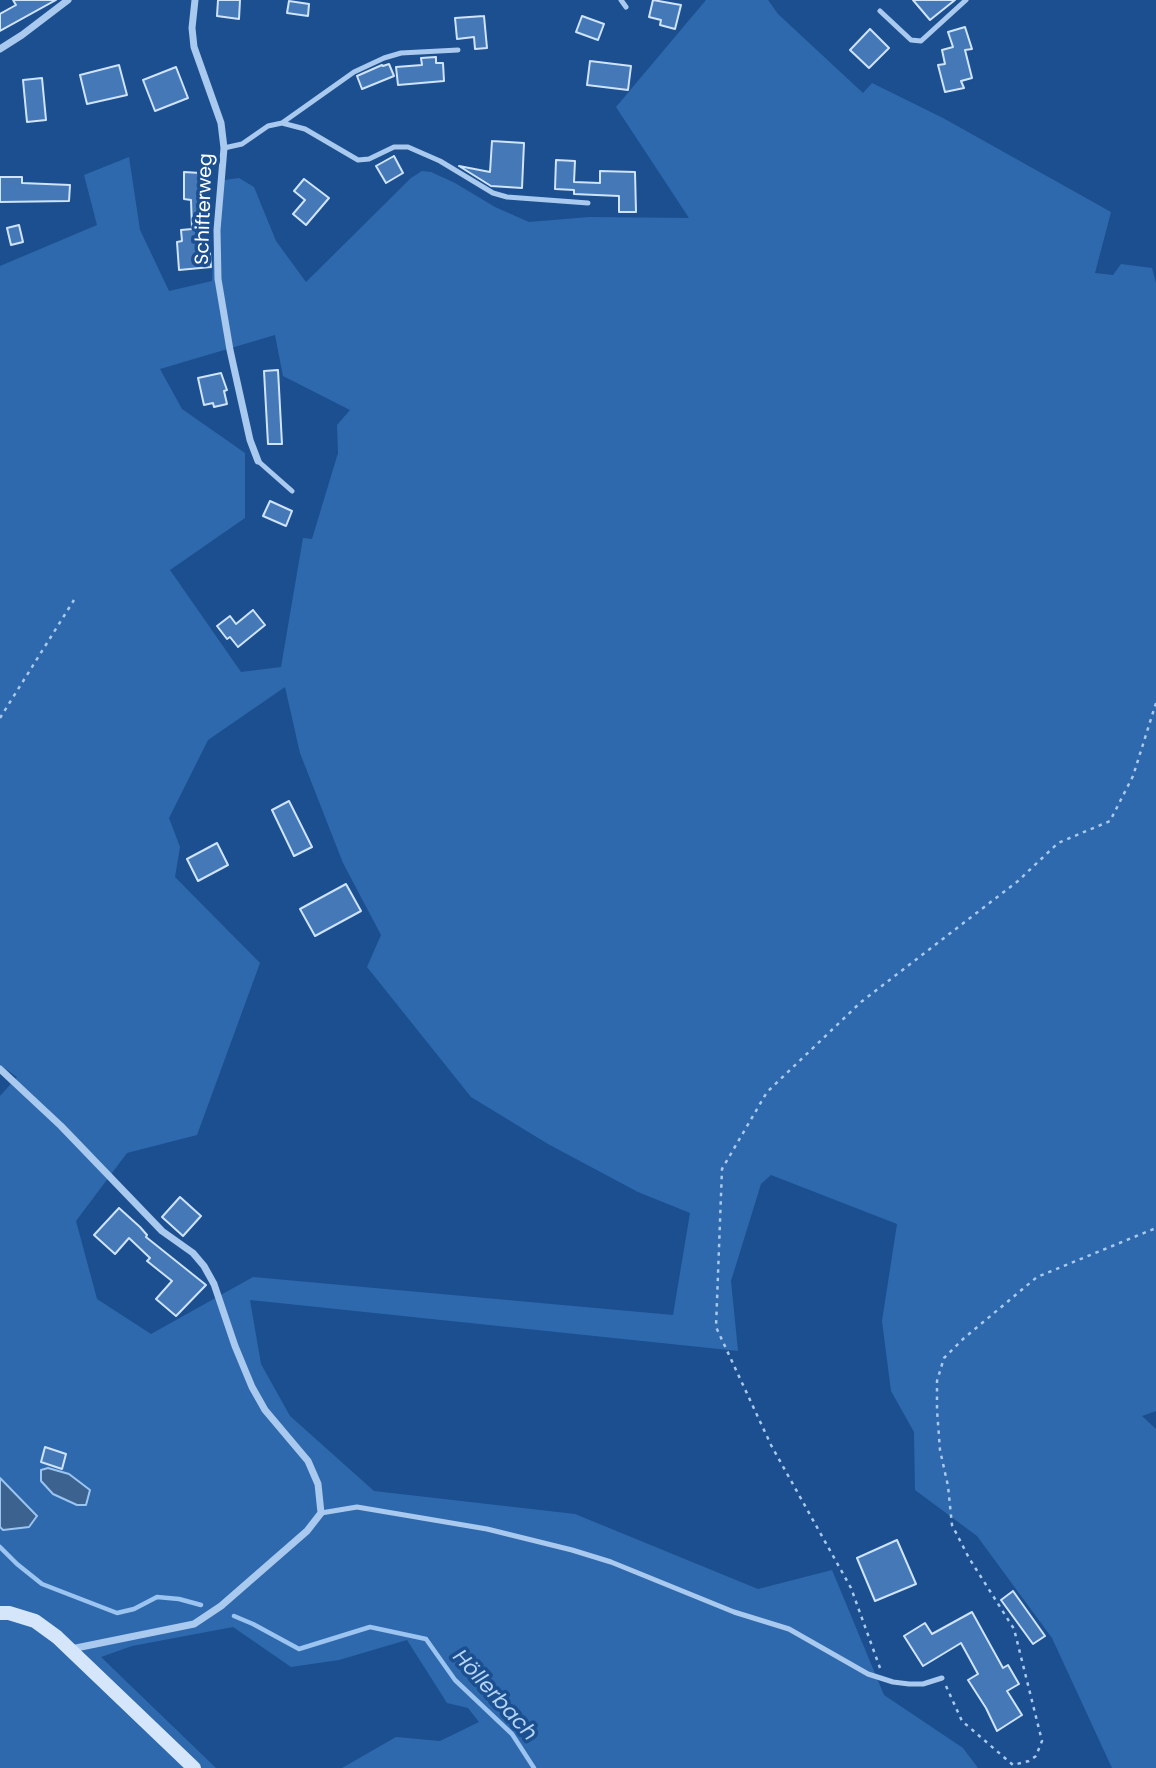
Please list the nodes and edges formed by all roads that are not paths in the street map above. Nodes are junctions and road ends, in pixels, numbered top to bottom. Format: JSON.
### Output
{"nodes":[{"id":1,"x":68,"y":0,"type":"edge"},
{"id":2,"x":195,"y":0,"type":"edge"},
{"id":3,"x":621,"y":0,"type":"edge"},
{"id":4,"x":966,"y":0,"type":"edge"},
{"id":5,"x":626,"y":7,"type":"dead end"},
{"id":6,"x":880,"y":11,"type":"dead end"},
{"id":7,"x":0,"y":49,"type":"edge"},
{"id":8,"x":458,"y":50,"type":"dead end"},
{"id":9,"x":282,"y":123,"type":"junction"},
{"id":10,"x":224,"y":148,"type":"junction"},
{"id":11,"x":588,"y":203,"type":"dead end"},
{"id":12,"x":258,"y":461,"type":"joint"},
{"id":13,"x":292,"y":491,"type":"dead end"},
{"id":14,"x":0,"y":1069,"type":"edge"},
{"id":15,"x":321,"y":1513,"type":"junction"},
{"id":16,"x":0,"y":1613,"type":"edge"},
{"id":17,"x":71,"y":1650,"type":"junction"},
{"id":18,"x":942,"y":1678,"type":"road end"},
{"id":19,"x":194,"y":1768,"type":"edge"}],
"edges":[{"from":1,"to":7,"type":"street"},
{"from":2,"to":10,"type":"street","name":"Schifterweg"},
{"from":3,"to":5,"type":"lane"},
{"from":4,"to":6,"type":"lane"},
{"from":8,"to":9,"type":"lane"},
{"from":9,"to":10,"type":"lane"},
{"from":9,"to":11,"type":"lane"},
{"from":10,"to":12,"type":"street","name":"Schifterweg"},
{"from":12,"to":13,"type":"lane"},
{"from":14,"to":15,"type":"street"},
{"from":15,"to":17,"type":"street"},
{"from":15,"to":18,"type":"lane"},
{"from":16,"to":17,"type":"street"},
{"from":17,"to":19,"type":"street"}]}
